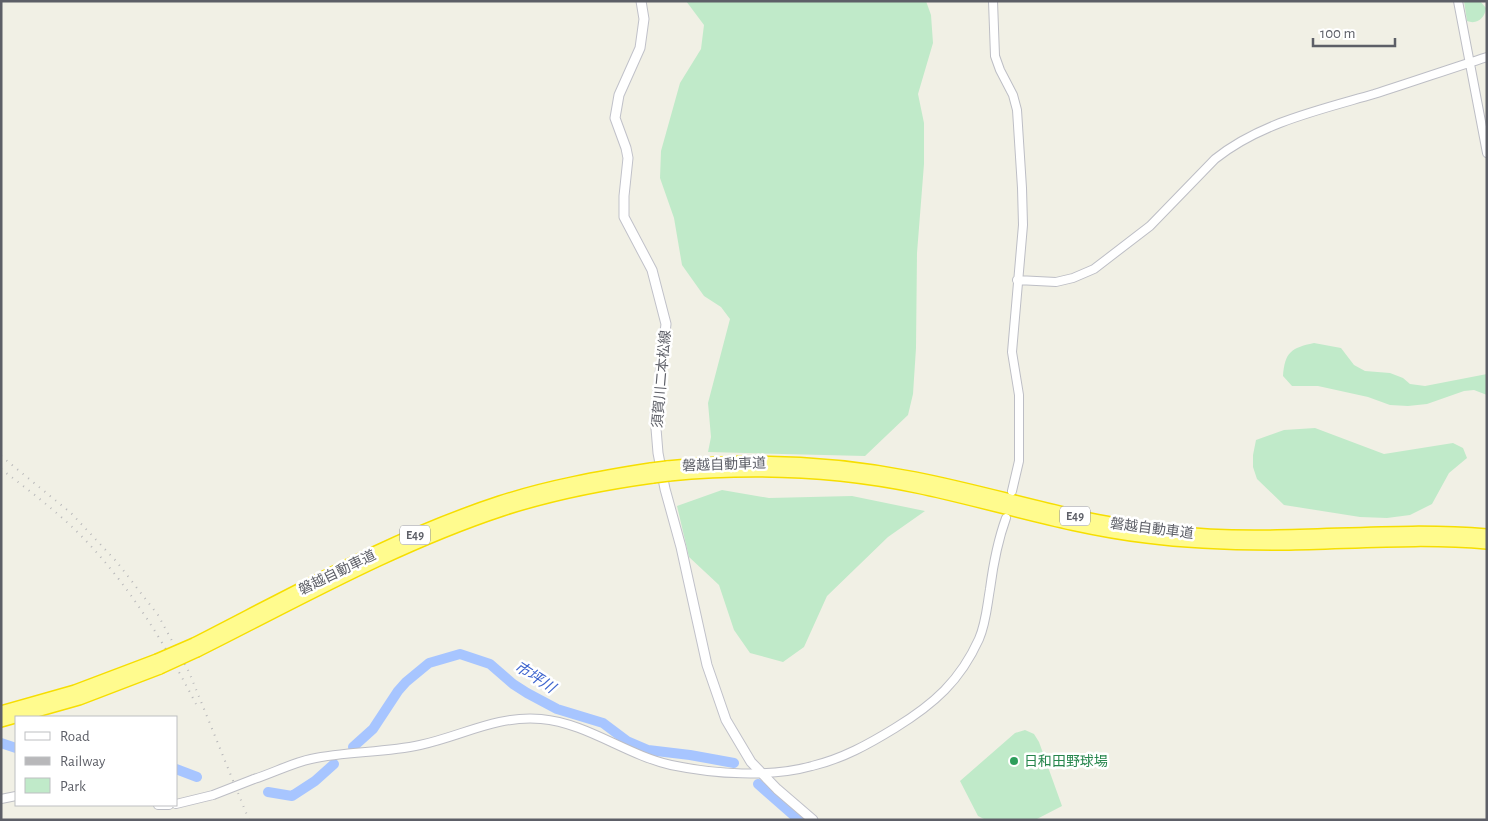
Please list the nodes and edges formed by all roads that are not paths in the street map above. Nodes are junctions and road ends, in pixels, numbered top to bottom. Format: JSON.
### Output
{"nodes":[{"id":1,"x":994,"y":1,"type":"edge"},
{"id":2,"x":1458,"y":1,"type":"edge"},
{"id":3,"x":643,"y":2,"type":"edge"},
{"id":4,"x":1487,"y":57,"type":"edge"},
{"id":5,"x":1470,"y":62,"type":"junction"},
{"id":6,"x":1487,"y":153,"type":"edge"},
{"id":7,"x":1017,"y":280,"type":"junction"},
{"id":8,"x":668,"y":471,"type":"junction"},
{"id":9,"x":1012,"y":491,"type":"dead end"},
{"id":10,"x":1006,"y":518,"type":"dead end"},
{"id":11,"x":1487,"y":535,"type":"edge"},
{"id":12,"x":1487,"y":543,"type":"edge"},
{"id":13,"x":159,"y":664,"type":"junction"},
{"id":14,"x":1,"y":712,"type":"edge"},
{"id":15,"x":19,"y":716,"type":"edge"},
{"id":16,"x":15,"y":717,"type":"edge"},
{"id":17,"x":1,"y":721,"type":"edge"},
{"id":18,"x":759,"y":772,"type":"junction"},
{"id":19,"x":15,"y":796,"type":"edge"},
{"id":20,"x":1,"y":799,"type":"edge"},
{"id":21,"x":178,"y":804,"type":"edge"},
{"id":22,"x":813,"y":820,"type":"edge"}],
"edges":[{"from":1,"to":7,"type":"street"},
{"from":2,"to":5,"type":"street"},
{"from":3,"to":18,"type":"main road","name":"須賀川二本松線"},
{"from":4,"to":5,"type":"street"},
{"from":5,"to":6,"type":"street"},
{"from":5,"to":7,"type":"street"},
{"from":7,"to":9,"type":"street"},
{"from":8,"to":11,"type":"highway","name":"磐越自動車道","number":"E49"},
{"from":8,"to":12,"type":"highway","name":"磐越自動車道","number":"E49"},
{"from":8,"to":13,"type":"highway","name":"磐越自動車道","number":"E49","bridge":true},
{"from":10,"to":18,"type":"street"},
{"from":13,"to":14,"type":"highway","name":"磐越自動車道","number":"E49"},
{"from":13,"to":15,"type":"highway","name":"磐越自動車道","number":"E49"},
{"from":16,"to":17,"type":"highway","name":"磐越自動車道","number":"E49"},
{"from":18,"to":21,"type":"street","bridge":true},
{"from":18,"to":22,"type":"main road","name":"須賀川二本松線"},
{"from":19,"to":20,"type":"street"}]}
